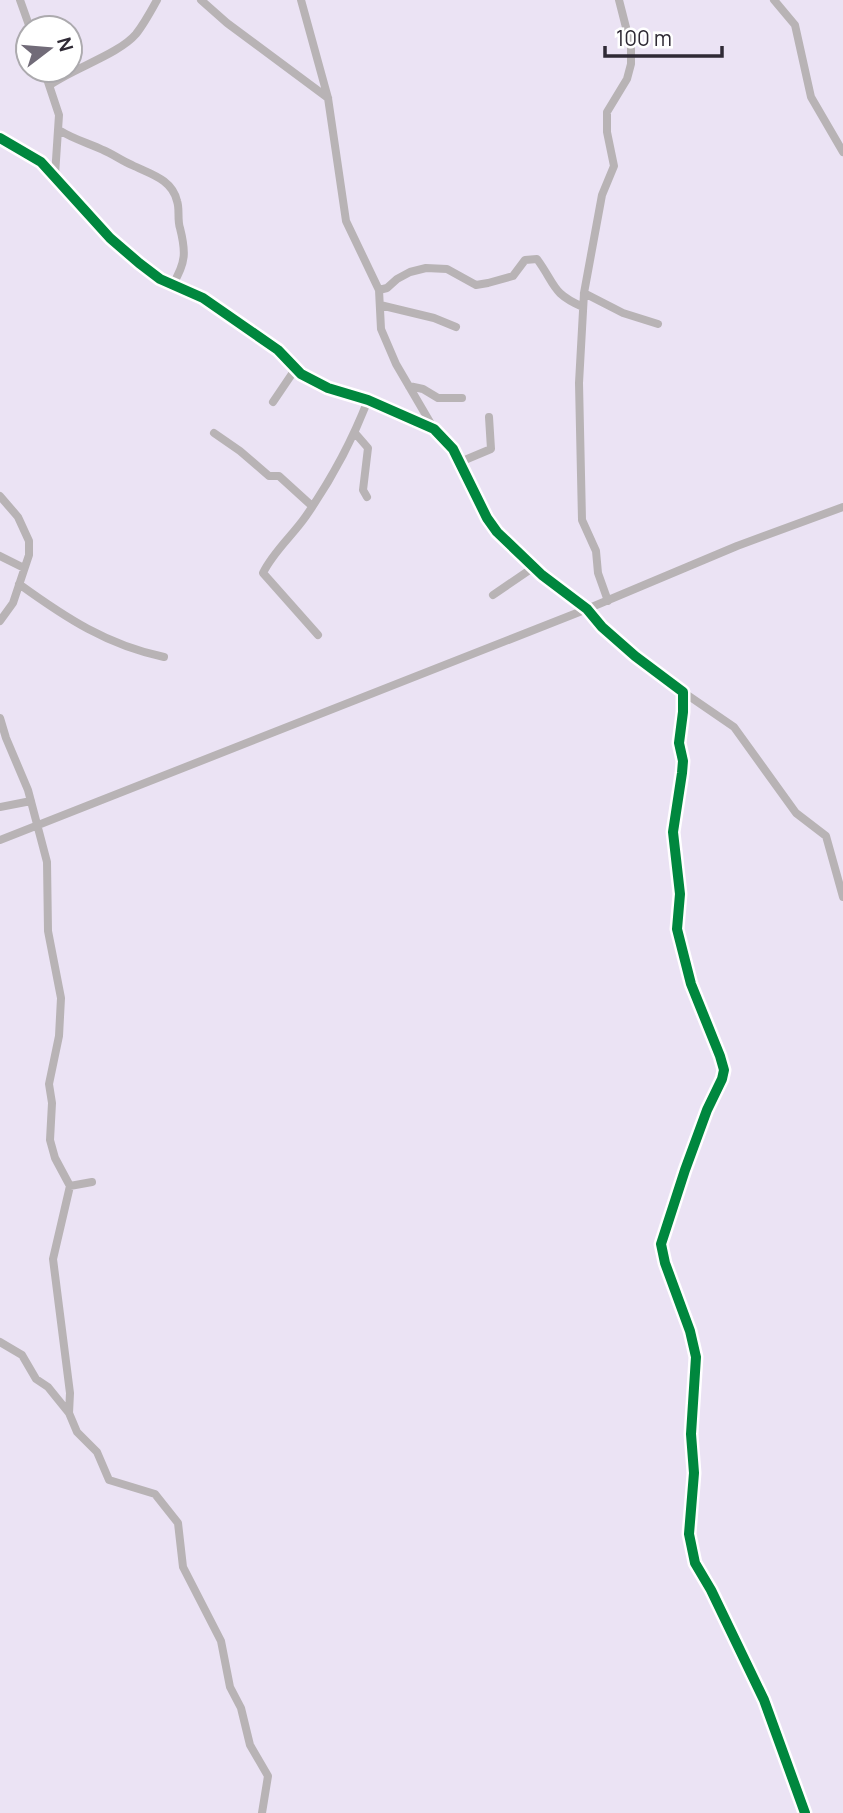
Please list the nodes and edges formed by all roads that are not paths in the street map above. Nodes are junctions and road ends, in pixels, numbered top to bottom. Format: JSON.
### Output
{"nodes":[{"id":1,"x":157,"y":0,"type":"edge"},
{"id":2,"x":201,"y":0,"type":"edge"},
{"id":3,"x":301,"y":0,"type":"edge"},
{"id":4,"x":618,"y":0,"type":"edge"},
{"id":5,"x":774,"y":0,"type":"edge"},
{"id":6,"x":50,"y":85,"type":"joint"},
{"id":7,"x":328,"y":98,"type":"junction"},
{"id":8,"x":59,"y":130,"type":"junction"},
{"id":9,"x":0,"y":138,"type":"edge"},
{"id":10,"x":843,"y":152,"type":"edge"},
{"id":11,"x":55,"y":176,"type":"junction"},
{"id":12,"x":173,"y":284,"type":"junction"},
{"id":13,"x":379,"y":290,"type":"junction"},
{"id":14,"x":583,"y":293,"type":"junction"},
{"id":15,"x":380,"y":305,"type":"junction"},
{"id":16,"x":583,"y":307,"type":"junction"},
{"id":17,"x":658,"y":324,"type":"dead end"},
{"id":18,"x":456,"y":327,"type":"dead end"},
{"id":19,"x":296,"y":368,"type":"junction"},
{"id":20,"x":409,"y":386,"type":"junction"},
{"id":21,"x":462,"y":398,"type":"dead end"},
{"id":22,"x":368,"y":400,"type":"junction"},
{"id":23,"x":273,"y":402,"type":"dead end"},
{"id":24,"x":489,"y":417,"type":"dead end"},
{"id":25,"x":434,"y":429,"type":"junction"},
{"id":26,"x":214,"y":433,"type":"dead end"},
{"id":27,"x":355,"y":433,"type":"junction"},
{"id":28,"x":460,"y":462,"type":"junction"},
{"id":29,"x":0,"y":496,"type":"edge"},
{"id":30,"x":367,"y":497,"type":"dead end"},
{"id":31,"x":312,"y":506,"type":"junction"},
{"id":32,"x":843,"y":507,"type":"edge"},
{"id":33,"x":0,"y":556,"type":"edge"},
{"id":34,"x":534,"y":567,"type":"junction"},
{"id":35,"x":24,"y":568,"type":"junction"},
{"id":36,"x":19,"y":584,"type":"junction"},
{"id":37,"x":493,"y":595,"type":"dead end"},
{"id":38,"x":608,"y":601,"type":"junction"},
{"id":39,"x":587,"y":609,"type":"junction"},
{"id":40,"x":0,"y":621,"type":"edge"},
{"id":41,"x":318,"y":635,"type":"dead end"},
{"id":42,"x":164,"y":657,"type":"dead end"},
{"id":43,"x":683,"y":692,"type":"junction"},
{"id":44,"x":0,"y":718,"type":"edge"},
{"id":45,"x":31,"y":801,"type":"junction"},
{"id":46,"x":0,"y":807,"type":"edge"},
{"id":47,"x":37,"y":825,"type":"junction"},
{"id":48,"x":0,"y":840,"type":"edge"},
{"id":49,"x":843,"y":897,"type":"edge"},
{"id":50,"x":92,"y":1182,"type":"dead end"},
{"id":51,"x":70,"y":1186,"type":"junction"},
{"id":52,"x":0,"y":1342,"type":"edge"},
{"id":53,"x":69,"y":1413,"type":"junction"},
{"id":54,"x":262,"y":1813,"type":"edge"},
{"id":55,"x":806,"y":1813,"type":"edge"}],
"edges":[{"from":1,"to":6,"type":"street"},
{"from":2,"to":7,"type":"street"},
{"from":3,"to":7,"type":"street"},
{"from":4,"to":14,"type":"street"},
{"from":5,"to":10,"type":"street"},
{"from":6,"to":8,"type":"street"},
{"from":7,"to":13,"type":"street"},
{"from":8,"to":11,"type":"street"},
{"from":8,"to":12,"type":"street"},
{"from":9,"to":11,"type":"street"},
{"from":11,"to":12,"type":"street"},
{"from":12,"to":19,"type":"street"},
{"from":13,"to":15,"type":"street"},
{"from":13,"to":16,"type":"street"},
{"from":14,"to":16,"type":"street"},
{"from":14,"to":17,"type":"street"},
{"from":15,"to":18,"type":"street"},
{"from":15,"to":20,"type":"street"},
{"from":16,"to":38,"type":"street"},
{"from":19,"to":22,"type":"street"},
{"from":19,"to":23,"type":"street"},
{"from":20,"to":21,"type":"street"},
{"from":20,"to":25,"type":"street"},
{"from":22,"to":25,"type":"street"},
{"from":22,"to":27,"type":"street"},
{"from":24,"to":28,"type":"street"},
{"from":25,"to":28,"type":"street"},
{"from":26,"to":31,"type":"street"},
{"from":27,"to":30,"type":"street"},
{"from":27,"to":31,"type":"street"},
{"from":28,"to":34,"type":"street"},
{"from":29,"to":35,"type":"street"},
{"from":31,"to":41,"type":"street"},
{"from":32,"to":38,"type":"street"},
{"from":33,"to":35,"type":"street"},
{"from":34,"to":37,"type":"street"},
{"from":34,"to":39,"type":"street"},
{"from":35,"to":36,"type":"street"},
{"from":36,"to":40,"type":"street"},
{"from":36,"to":42,"type":"street"},
{"from":38,"to":39,"type":"street"},
{"from":39,"to":43,"type":"street"},
{"from":39,"to":47,"type":"street"},
{"from":43,"to":49,"type":"street"},
{"from":43,"to":55,"type":"street"},
{"from":44,"to":45,"type":"street"},
{"from":45,"to":46,"type":"street"},
{"from":45,"to":47,"type":"street"},
{"from":47,"to":48,"type":"street"},
{"from":47,"to":51,"type":"street"},
{"from":50,"to":51,"type":"street"},
{"from":51,"to":53,"type":"street"},
{"from":52,"to":53,"type":"street"},
{"from":53,"to":54,"type":"street"}]}
